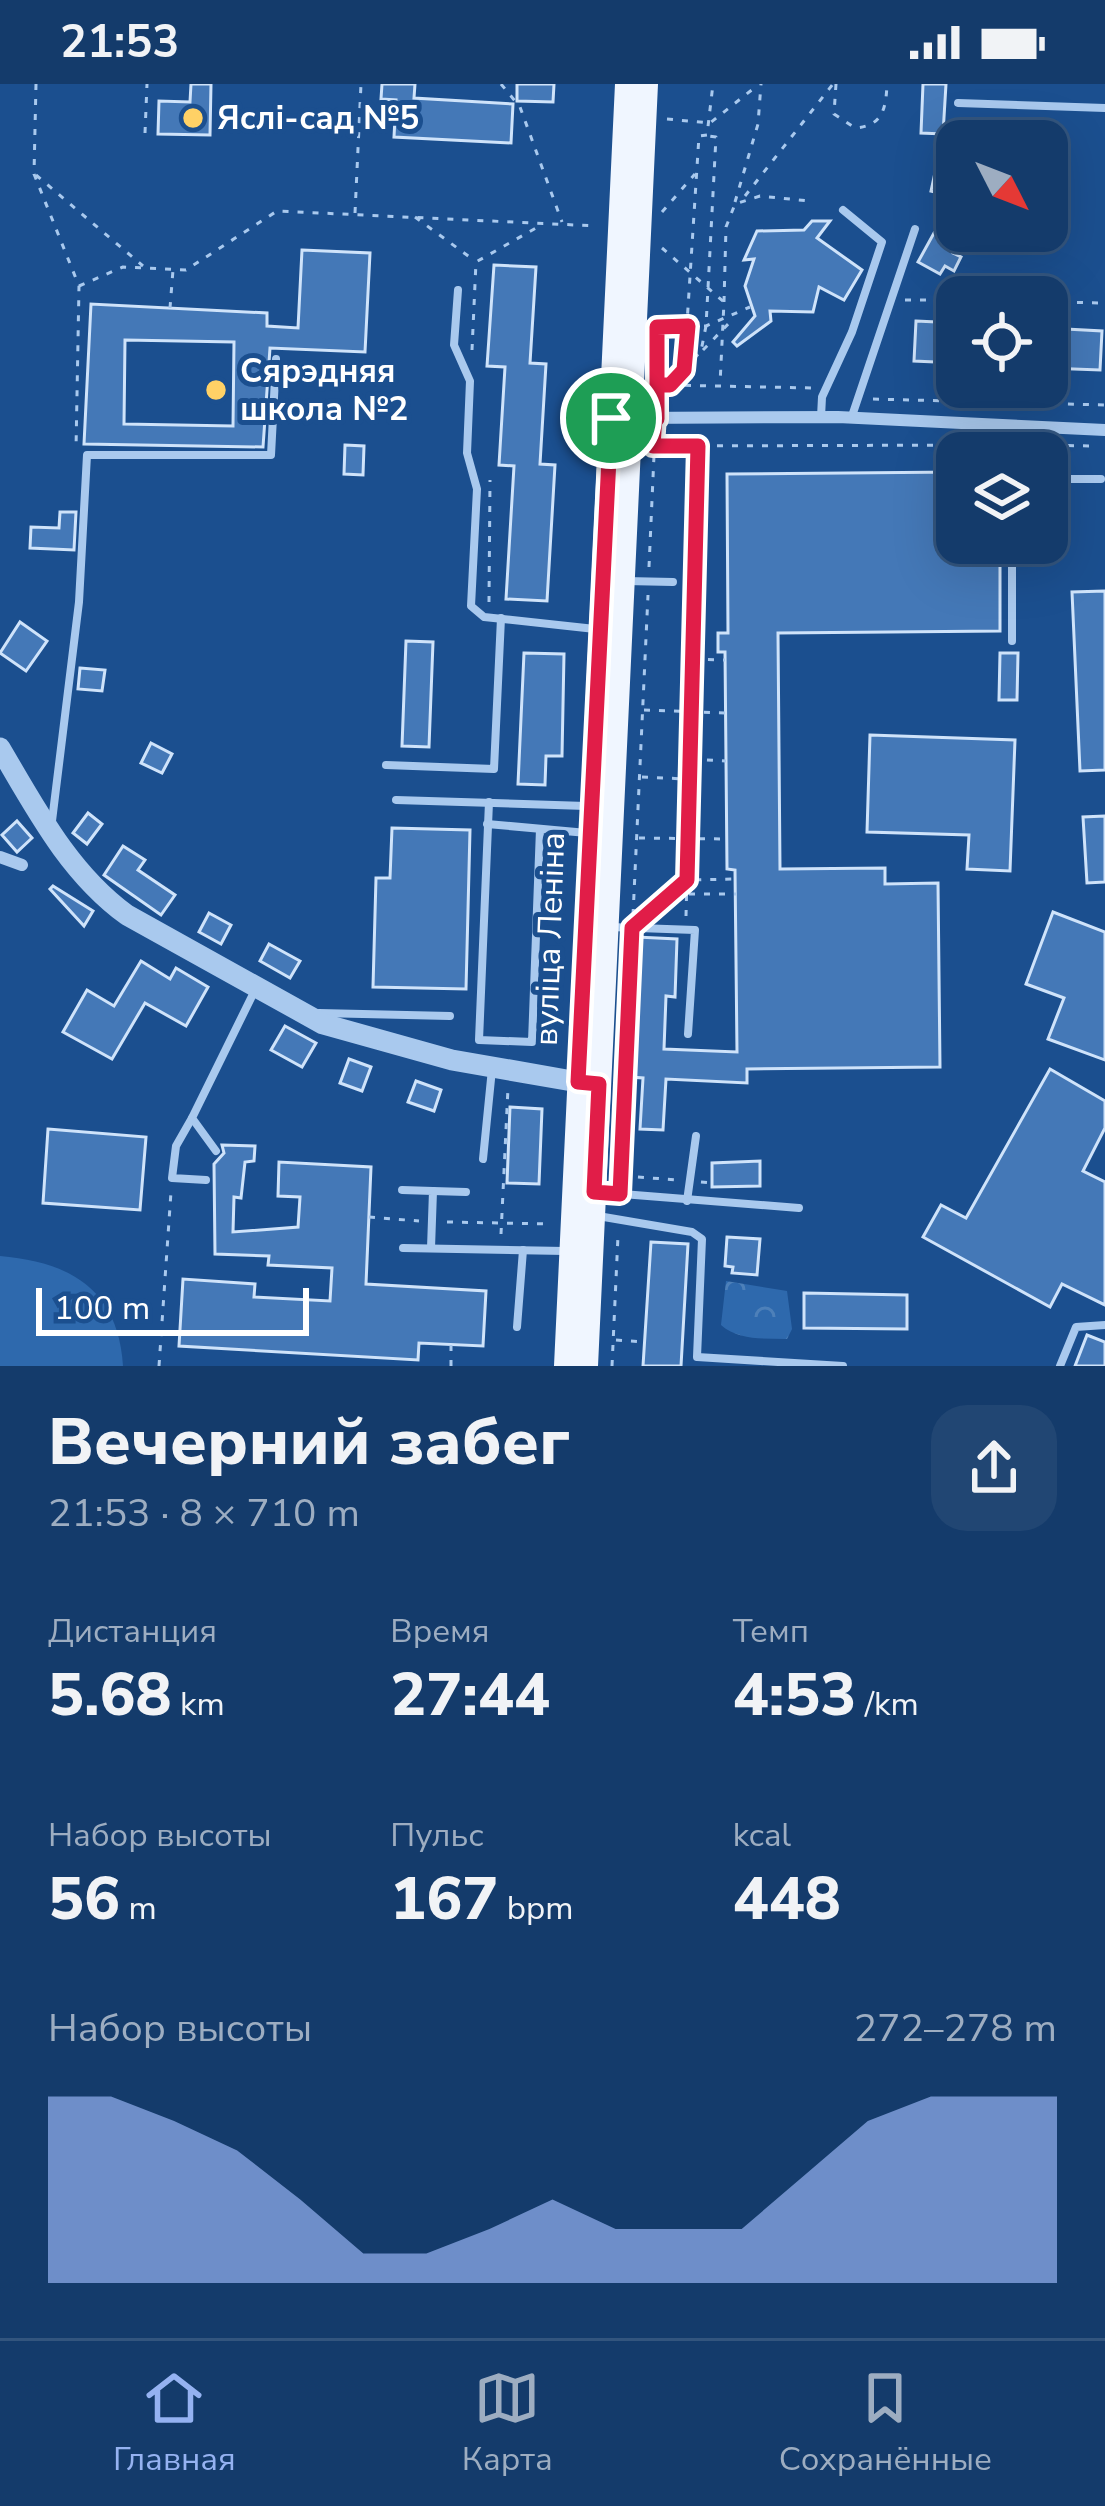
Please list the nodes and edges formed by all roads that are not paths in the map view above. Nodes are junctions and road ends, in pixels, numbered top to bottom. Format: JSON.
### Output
{"nodes":[{"id":1,"x":627,"y":84,"type":"edge"},
{"id":2,"x":646,"y":84,"type":"edge"},
{"id":3,"x":958,"y":103,"type":"dead end"},
{"id":4,"x":1105,"y":108,"type":"edge"},
{"id":5,"x":843,"y":210,"type":"dead end"},
{"id":6,"x":915,"y":229,"type":"dead end"},
{"id":7,"x":458,"y":290,"type":"dead end"},
{"id":8,"x":275,"y":359,"type":"dead end"},
{"id":9,"x":821,"y":417,"type":"junction"},
{"id":10,"x":621,"y":418,"type":"junction"},
{"id":11,"x":851,"y":418,"type":"junction"},
{"id":12,"x":1012,"y":427,"type":"junction"},
{"id":13,"x":1105,"y":430,"type":"edge"},
{"id":14,"x":1012,"y":432,"type":"edge"},
{"id":15,"x":1068,"y":479,"type":"edge"},
{"id":16,"x":1101,"y":479,"type":"dead end"},
{"id":17,"x":1012,"y":564,"type":"edge"},
{"id":18,"x":624,"y":581,"type":"junction"},
{"id":19,"x":673,"y":582,"type":"dead end"},
{"id":20,"x":501,"y":618,"type":"junction"},
{"id":21,"x":609,"y":630,"type":"junction"},
{"id":22,"x":1012,"y":641,"type":"dead end"},
{"id":23,"x":0,"y":748,"type":"edge"},
{"id":24,"x":386,"y":765,"type":"dead end"},
{"id":25,"x":396,"y":800,"type":"dead end"},
{"id":26,"x":489,"y":802,"type":"junction"},
{"id":27,"x":600,"y":807,"type":"junction"},
{"id":28,"x":487,"y":824,"type":"junction"},
{"id":29,"x":46,"y":827,"type":"junction"},
{"id":30,"x":539,"y":829,"type":"junction"},
{"id":31,"x":587,"y":833,"type":"junction"},
{"id":32,"x":0,"y":857,"type":"edge"},
{"id":33,"x":22,"y":865,"type":"dead end"},
{"id":34,"x":595,"y":926,"type":"junction"},
{"id":35,"x":256,"y":987,"type":"junction"},
{"id":36,"x":305,"y":1014,"type":"junction"},
{"id":37,"x":450,"y":1016,"type":"dead end"},
{"id":38,"x":688,"y":1034,"type":"dead end"},
{"id":39,"x":492,"y":1067,"type":"junction"},
{"id":40,"x":588,"y":1083,"type":"junction"},
{"id":41,"x":192,"y":1118,"type":"junction"},
{"id":42,"x":696,"y":1136,"type":"dead end"},
{"id":43,"x":216,"y":1151,"type":"dead end"},
{"id":44,"x":483,"y":1159,"type":"dead end"},
{"id":45,"x":206,"y":1180,"type":"dead end"},
{"id":46,"x":402,"y":1190,"type":"dead end"},
{"id":47,"x":433,"y":1191,"type":"junction"},
{"id":48,"x":466,"y":1192,"type":"dead end"},
{"id":49,"x":687,"y":1201,"type":"junction"},
{"id":50,"x":799,"y":1208,"type":"dead end"},
{"id":51,"x":578,"y":1211,"type":"junction"},
{"id":52,"x":404,"y":1248,"type":"dead end"},
{"id":53,"x":431,"y":1248,"type":"junction"},
{"id":54,"x":523,"y":1250,"type":"junction"},
{"id":55,"x":581,"y":1252,"type":"junction"},
{"id":56,"x":1105,"y":1325,"type":"edge"},
{"id":57,"x":517,"y":1327,"type":"dead end"},
{"id":58,"x":696,"y":1361,"type":"edge"},
{"id":59,"x":566,"y":1366,"type":"edge"},
{"id":60,"x":586,"y":1366,"type":"edge"},
{"id":61,"x":842,"y":1366,"type":"edge"},
{"id":62,"x":1060,"y":1366,"type":"edge"}],
"edges":[{"from":1,"to":10,"type":"main road","name":"вуліца Леніна"},
{"from":2,"to":10,"type":"main road","name":"вуліца Леніна"},
{"from":3,"to":4,"type":"lane"},
{"from":5,"to":9,"type":"lane"},
{"from":6,"to":11,"type":"lane"},
{"from":7,"to":20,"type":"lane"},
{"from":8,"to":29,"type":"lane"},
{"from":9,"to":10,"type":"street"},
{"from":9,"to":11,"type":"street"},
{"from":10,"to":18,"type":"main road","name":"вуліца Леніна"},
{"from":11,"to":12,"type":"street"},
{"from":12,"to":13,"type":"street"},
{"from":12,"to":14,"type":"lane"},
{"from":15,"to":16,"type":"lane"},
{"from":17,"to":22,"type":"lane"},
{"from":18,"to":19,"type":"lane"},
{"from":18,"to":21,"type":"main road","name":"вуліца Леніна"},
{"from":20,"to":21,"type":"lane"},
{"from":20,"to":24,"type":"lane"},
{"from":21,"to":27,"type":"main road","name":"вуліца Леніна"},
{"from":23,"to":29,"type":"street"},
{"from":25,"to":26,"type":"lane"},
{"from":26,"to":27,"type":"lane"},
{"from":26,"to":28,"type":"lane"},
{"from":27,"to":31,"type":"main road","name":"вуліца Леніна"},
{"from":27,"to":34,"type":"main road","name":"вуліца Леніна"},
{"from":28,"to":30,"type":"lane"},
{"from":28,"to":30,"type":"lane"},
{"from":29,"to":35,"type":"street"},
{"from":30,"to":31,"type":"lane"},
{"from":31,"to":34,"type":"main road","name":"вуліца Леніна"},
{"from":32,"to":33,"type":"street"},
{"from":34,"to":38,"type":"lane"},
{"from":34,"to":40,"type":"main road","name":"вуліца Леніна"},
{"from":35,"to":36,"type":"street"},
{"from":35,"to":41,"type":"lane"},
{"from":36,"to":37,"type":"lane"},
{"from":36,"to":39,"type":"street"},
{"from":39,"to":40,"type":"street"},
{"from":39,"to":44,"type":"lane"},
{"from":40,"to":51,"type":"main road","name":"вуліца Леніна"},
{"from":41,"to":43,"type":"lane"},
{"from":41,"to":45,"type":"lane"},
{"from":42,"to":49,"type":"lane"},
{"from":46,"to":47,"type":"lane"},
{"from":47,"to":48,"type":"lane"},
{"from":47,"to":53,"type":"lane"},
{"from":49,"to":50,"type":"lane"},
{"from":49,"to":51,"type":"lane"},
{"from":51,"to":55,"type":"main road","name":"вуліца Леніна"},
{"from":51,"to":58,"type":"lane"},
{"from":52,"to":53,"type":"lane"},
{"from":53,"to":54,"type":"lane"},
{"from":54,"to":55,"type":"lane"},
{"from":54,"to":57,"type":"lane"},
{"from":55,"to":59,"type":"main road","name":"вуліца Леніна"},
{"from":55,"to":60,"type":"main road","name":"вуліца Леніна"},
{"from":56,"to":62,"type":"lane"},
{"from":58,"to":61,"type":"lane"}]}
